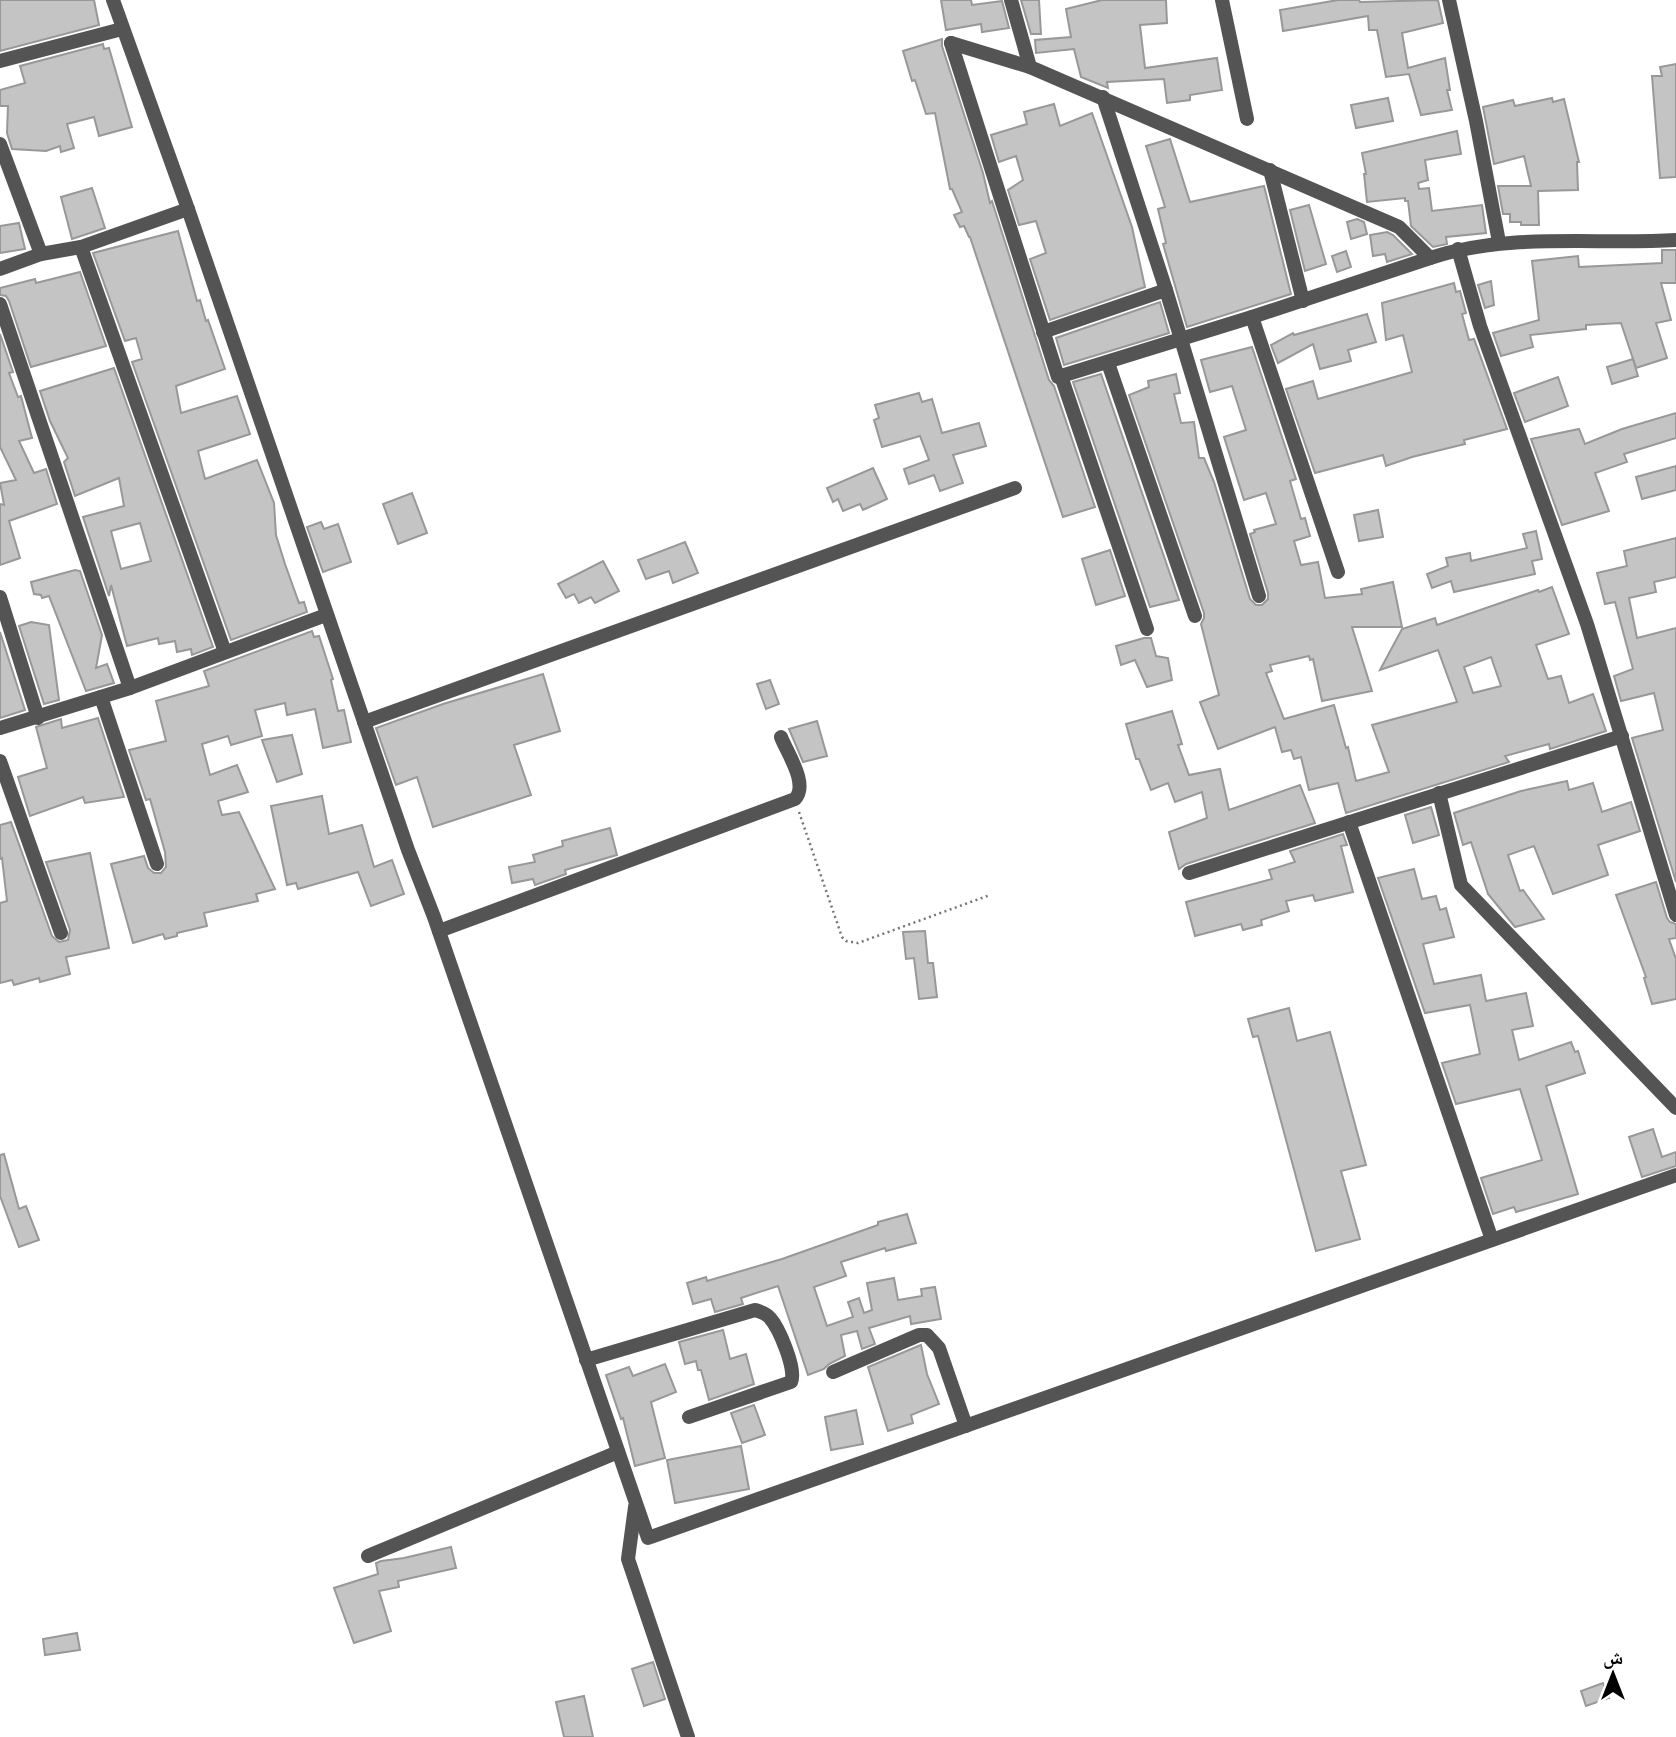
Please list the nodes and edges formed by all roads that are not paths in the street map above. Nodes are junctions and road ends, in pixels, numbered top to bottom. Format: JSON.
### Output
{"nodes":[{"id":1,"x":113,"y":0,"type":"edge"},
{"id":2,"x":1011,"y":0,"type":"edge"},
{"id":3,"x":1222,"y":0,"type":"edge"},
{"id":4,"x":1449,"y":0,"type":"edge"},
{"id":5,"x":122,"y":29,"type":"junction"},
{"id":6,"x":0,"y":61,"type":"edge"},
{"id":7,"x":1030,"y":67,"type":"junction"},
{"id":8,"x":1103,"y":97,"type":"junction"},
{"id":9,"x":1247,"y":119,"type":"dead end"},
{"id":10,"x":0,"y":144,"type":"edge"},
{"id":11,"x":1270,"y":170,"type":"junction"},
{"id":12,"x":188,"y":209,"type":"junction"},
{"id":13,"x":1676,"y":240,"type":"edge"},
{"id":14,"x":1499,"y":242,"type":"junction"},
{"id":15,"x":80,"y":247,"type":"junction"},
{"id":16,"x":1458,"y":249,"type":"junction"},
{"id":17,"x":41,"y":254,"type":"junction"},
{"id":18,"x":1430,"y":258,"type":"junction"},
{"id":19,"x":0,"y":269,"type":"edge"},
{"id":20,"x":1166,"y":290,"type":"junction"},
{"id":21,"x":1303,"y":301,"type":"junction"},
{"id":22,"x":0,"y":304,"type":"edge"},
{"id":23,"x":1252,"y":317,"type":"junction"},
{"id":24,"x":1043,"y":332,"type":"junction"},
{"id":25,"x":1180,"y":340,"type":"junction"},
{"id":26,"x":1108,"y":363,"type":"junction"},
{"id":27,"x":1061,"y":376,"type":"junction"},
{"id":28,"x":1015,"y":488,"type":"dead end"},
{"id":29,"x":1338,"y":572,"type":"dead end"},
{"id":30,"x":1259,"y":596,"type":"dead end"},
{"id":31,"x":0,"y":597,"type":"edge"},
{"id":32,"x":326,"y":615,"type":"junction"},
{"id":33,"x":1195,"y":617,"type":"dead end"},
{"id":34,"x":1147,"y":629,"type":"dead end"},
{"id":35,"x":225,"y":652,"type":"junction"},
{"id":36,"x":130,"y":688,"type":"junction"},
{"id":37,"x":101,"y":697,"type":"junction"},
{"id":38,"x":38,"y":718,"type":"junction"},
{"id":39,"x":364,"y":722,"type":"junction"},
{"id":40,"x":0,"y":728,"type":"edge"},
{"id":41,"x":1622,"y":736,"type":"junction"},
{"id":42,"x":781,"y":737,"type":"dead end"},
{"id":43,"x":0,"y":761,"type":"edge"},
{"id":44,"x":1439,"y":793,"type":"junction"},
{"id":45,"x":1349,"y":822,"type":"junction"},
{"id":46,"x":157,"y":864,"type":"dead end"},
{"id":47,"x":1189,"y":873,"type":"dead end"},
{"id":48,"x":1676,"y":915,"type":"edge"},
{"id":49,"x":439,"y":930,"type":"junction"},
{"id":50,"x":61,"y":933,"type":"dead end"},
{"id":51,"x":1676,"y":1108,"type":"edge"},
{"id":52,"x":1676,"y":1175,"type":"edge"},
{"id":53,"x":1492,"y":1240,"type":"junction"},
{"id":54,"x":586,"y":1360,"type":"junction"},
{"id":55,"x":833,"y":1372,"type":"dead end"},
{"id":56,"x":690,"y":1418,"type":"dead end"},
{"id":57,"x":966,"y":1426,"type":"junction"},
{"id":58,"x":618,"y":1452,"type":"junction"},
{"id":59,"x":636,"y":1503,"type":"junction"},
{"id":60,"x":368,"y":1556,"type":"dead end"},
{"id":61,"x":688,"y":1737,"type":"edge"}],
"edges":[{"from":1,"to":5,"type":"street"},
{"from":2,"to":7,"type":"street"},
{"from":3,"to":9,"type":"street"},
{"from":4,"to":14,"type":"street"},
{"from":5,"to":6,"type":"street"},
{"from":5,"to":12,"type":"street"},
{"from":7,"to":8,"type":"street"},
{"from":7,"to":24,"type":"street"},
{"from":8,"to":11,"type":"street"},
{"from":8,"to":20,"type":"street"},
{"from":10,"to":17,"type":"street"},
{"from":11,"to":18,"type":"street"},
{"from":11,"to":21,"type":"street"},
{"from":12,"to":15,"type":"street"},
{"from":12,"to":32,"type":"street"},
{"from":13,"to":14,"type":"street"},
{"from":14,"to":16,"type":"street"},
{"from":15,"to":17,"type":"street"},
{"from":15,"to":35,"type":"street"},
{"from":16,"to":18,"type":"street"},
{"from":16,"to":41,"type":"street"},
{"from":17,"to":19,"type":"street"},
{"from":18,"to":21,"type":"street"},
{"from":20,"to":24,"type":"street"},
{"from":20,"to":25,"type":"street"},
{"from":21,"to":23,"type":"street"},
{"from":22,"to":36,"type":"street"},
{"from":23,"to":25,"type":"street"},
{"from":23,"to":29,"type":"street"},
{"from":24,"to":27,"type":"street"},
{"from":25,"to":26,"type":"street"},
{"from":25,"to":30,"type":"street"},
{"from":26,"to":27,"type":"street"},
{"from":26,"to":33,"type":"street"},
{"from":27,"to":34,"type":"street"},
{"from":28,"to":39,"type":"street"},
{"from":31,"to":38,"type":"street"},
{"from":32,"to":35,"type":"street"},
{"from":32,"to":39,"type":"street"},
{"from":35,"to":36,"type":"street"},
{"from":36,"to":37,"type":"street"},
{"from":37,"to":38,"type":"street"},
{"from":37,"to":46,"type":"street"},
{"from":38,"to":40,"type":"street"},
{"from":39,"to":49,"type":"street"},
{"from":41,"to":44,"type":"street"},
{"from":41,"to":48,"type":"street"},
{"from":42,"to":49,"type":"street"},
{"from":43,"to":50,"type":"street"},
{"from":44,"to":45,"type":"street"},
{"from":44,"to":51,"type":"street"},
{"from":45,"to":47,"type":"street"},
{"from":45,"to":53,"type":"street"},
{"from":49,"to":54,"type":"street"},
{"from":52,"to":53,"type":"street"},
{"from":53,"to":57,"type":"street"},
{"from":54,"to":56,"type":"street"},
{"from":54,"to":58,"type":"street"},
{"from":55,"to":57,"type":"street"},
{"from":57,"to":59,"type":"street"},
{"from":58,"to":59,"type":"street"},
{"from":58,"to":60,"type":"street"},
{"from":59,"to":61,"type":"street"}]}
